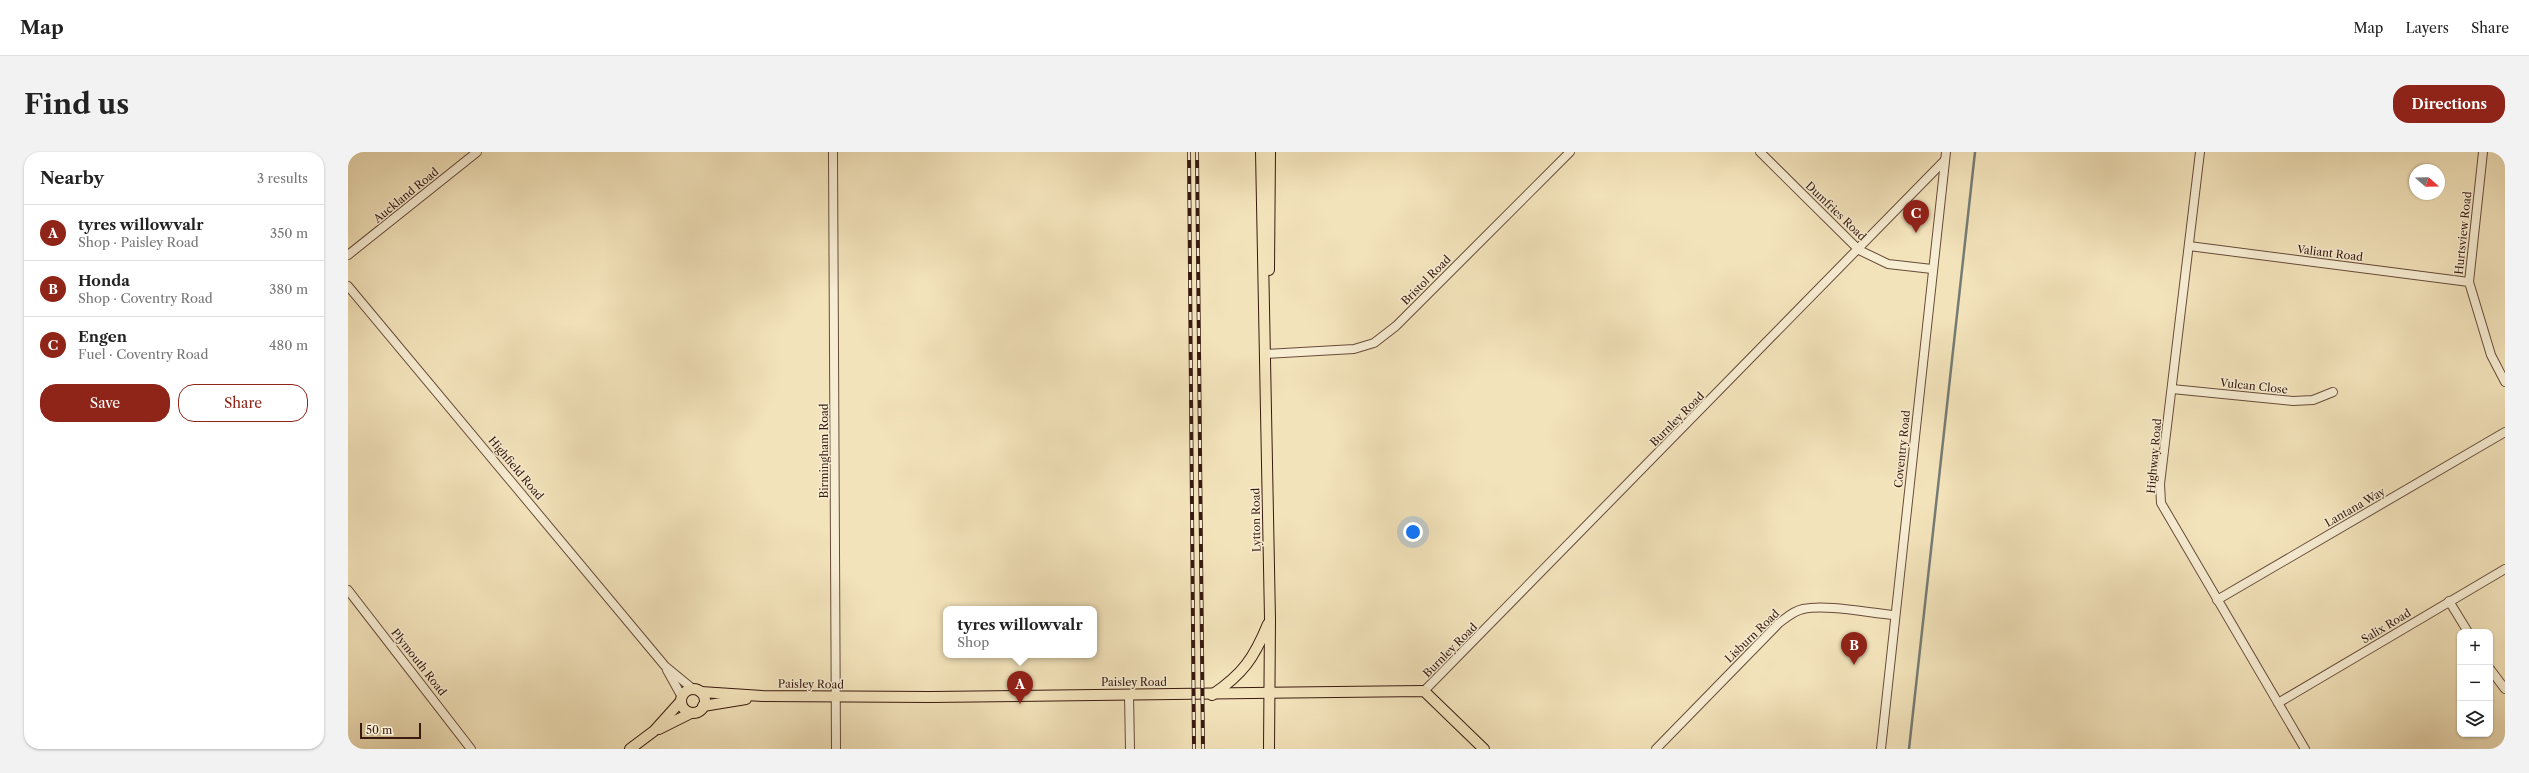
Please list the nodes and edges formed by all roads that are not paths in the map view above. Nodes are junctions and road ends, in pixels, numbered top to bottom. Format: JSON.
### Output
{"nodes":[{"id":1,"x":477,"y":152,"type":"edge"},
{"id":2,"x":833,"y":152,"type":"edge"},
{"id":3,"x":1261,"y":152,"type":"edge"},
{"id":4,"x":1270,"y":152,"type":"edge"},
{"id":5,"x":1570,"y":152,"type":"edge"},
{"id":6,"x":1760,"y":152,"type":"edge"},
{"id":7,"x":1946,"y":152,"type":"edge"},
{"id":8,"x":2200,"y":152,"type":"edge"},
{"id":9,"x":2483,"y":152,"type":"edge"},
{"id":10,"x":1944,"y":161,"type":"junction"},
{"id":11,"x":2189,"y":246,"type":"junction"},
{"id":12,"x":1858,"y":250,"type":"junction"},
{"id":13,"x":348,"y":255,"type":"edge"},
{"id":14,"x":1932,"y":269,"type":"junction"},
{"id":15,"x":2469,"y":282,"type":"junction"},
{"id":16,"x":348,"y":286,"type":"edge"},
{"id":17,"x":1264,"y":290,"type":"junction"},
{"id":18,"x":1265,"y":354,"type":"junction"},
{"id":19,"x":2505,"y":382,"type":"edge"},
{"id":20,"x":2172,"y":389,"type":"junction"},
{"id":21,"x":2333,"y":392,"type":"dead end"},
{"id":22,"x":2505,"y":432,"type":"edge"},
{"id":23,"x":2505,"y":569,"type":"edge"},
{"id":24,"x":348,"y":590,"type":"edge"},
{"id":25,"x":2217,"y":600,"type":"junction"},
{"id":26,"x":2449,"y":601,"type":"junction"},
{"id":27,"x":1895,"y":615,"type":"junction"},
{"id":28,"x":1270,"y":619,"type":"junction"},
{"id":29,"x":2466,"y":629,"type":"edge"},
{"id":30,"x":665,"y":666,"type":"junction"},
{"id":31,"x":2493,"y":673,"type":"edge"},
{"id":32,"x":2505,"y":688,"type":"edge"},
{"id":33,"x":697,"y":691,"type":"junction"},
{"id":34,"x":1424,"y":691,"type":"junction"},
{"id":35,"x":1269,"y":692,"type":"junction"},
{"id":36,"x":1129,"y":694,"type":"junction"},
{"id":37,"x":1212,"y":694,"type":"junction"},
{"id":38,"x":762,"y":696,"type":"junction"},
{"id":39,"x":836,"y":697,"type":"junction"},
{"id":40,"x":682,"y":699,"type":"junction"},
{"id":41,"x":2278,"y":703,"type":"junction"},
{"id":42,"x":703,"y":706,"type":"junction"},
{"id":43,"x":691,"y":713,"type":"junction"},
{"id":44,"x":654,"y":731,"type":"junction"},
{"id":45,"x":471,"y":749,"type":"edge"},
{"id":46,"x":630,"y":749,"type":"edge"},
{"id":47,"x":836,"y":749,"type":"edge"},
{"id":48,"x":1130,"y":749,"type":"edge"},
{"id":49,"x":1269,"y":749,"type":"edge"},
{"id":50,"x":1484,"y":749,"type":"edge"},
{"id":51,"x":1656,"y":749,"type":"edge"},
{"id":52,"x":1881,"y":749,"type":"edge"},
{"id":53,"x":2304,"y":749,"type":"edge"}],
"edges":[{"from":1,"to":13,"type":"street","name":"Auckland Road"},
{"from":2,"to":39,"type":"street","name":"Birmingham Road"},
{"from":3,"to":17,"type":"main road","name":"Lytton Road"},
{"from":4,"to":17,"type":"main road","name":"Lytton Road"},
{"from":5,"to":18,"type":"street","name":"Bristol Road"},
{"from":6,"to":12,"type":"street","name":"Dumfries Road"},
{"from":7,"to":10,"type":"street","name":"Coventry Road"},
{"from":8,"to":11,"type":"street","name":"Highway Road"},
{"from":9,"to":15,"type":"street","name":"Hurtsview Road"},
{"from":10,"to":12,"type":"street","name":"Burnley Road"},
{"from":10,"to":14,"type":"street","name":"Coventry Road"},
{"from":11,"to":15,"type":"street","name":"Valiant Road"},
{"from":11,"to":20,"type":"street","name":"Highway Road"},
{"from":12,"to":14,"type":"street","name":"Dumfries Road"},
{"from":12,"to":34,"type":"street","name":"Burnley Road"},
{"from":14,"to":27,"type":"street","name":"Coventry Road"},
{"from":15,"to":19,"type":"street","name":"Hurtsview Road"},
{"from":16,"to":30,"type":"street","name":"Highfield Road"},
{"from":17,"to":18,"type":"main road","name":"Lytton Road"},
{"from":18,"to":28,"type":"main road","name":"Lytton Road"},
{"from":20,"to":21,"type":"street","name":"Vulcan Close"},
{"from":20,"to":25,"type":"street","name":"Highway Road"},
{"from":22,"to":25,"type":"street","name":"Lantana Way"},
{"from":23,"to":26,"type":"street","name":"Salix Road"},
{"from":24,"to":45,"type":"street","name":"Plymouth Road"},
{"from":25,"to":41,"type":"street","name":"Highway Road"},
{"from":26,"to":29,"type":"street"},
{"from":26,"to":41,"type":"street","name":"Salix Road"},
{"from":27,"to":51,"type":"street","name":"Lisburn Road"},
{"from":27,"to":52,"type":"street","name":"Coventry Road"},
{"from":28,"to":35,"type":"main road","name":"Lytton Road"},
{"from":28,"to":37,"type":"main road"},
{"from":30,"to":33,"type":"street","name":"Highfield Road"},
{"from":30,"to":40,"type":"street","name":"Highfield Road"},
{"from":31,"to":32,"type":"street"},
{"from":33,"to":38,"type":"main road","name":"Paisley Road"},
{"from":33,"to":40,"type":"main road"},
{"from":33,"to":42,"type":"main road"},
{"from":34,"to":35,"type":"main road","name":"Paisley Road"},
{"from":34,"to":50,"type":"main road"},
{"from":35,"to":37,"type":"main road","name":"Paisley Road"},
{"from":35,"to":49,"type":"main road","name":"Lytton Road"},
{"from":36,"to":37,"type":"main road","name":"Paisley Road"},
{"from":36,"to":39,"type":"main road","name":"Paisley Road"},
{"from":36,"to":48,"type":"street"},
{"from":38,"to":39,"type":"main road","name":"Paisley Road"},
{"from":38,"to":42,"type":"main road","name":"Paisley Road"},
{"from":39,"to":47,"type":"street","name":"Birmingham Road"},
{"from":40,"to":43,"type":"main road"},
{"from":40,"to":44,"type":"main road"},
{"from":41,"to":53,"type":"street","name":"Highway Road"},
{"from":42,"to":43,"type":"main road"},
{"from":43,"to":44,"type":"main road"},
{"from":44,"to":46,"type":"main road"}]}
